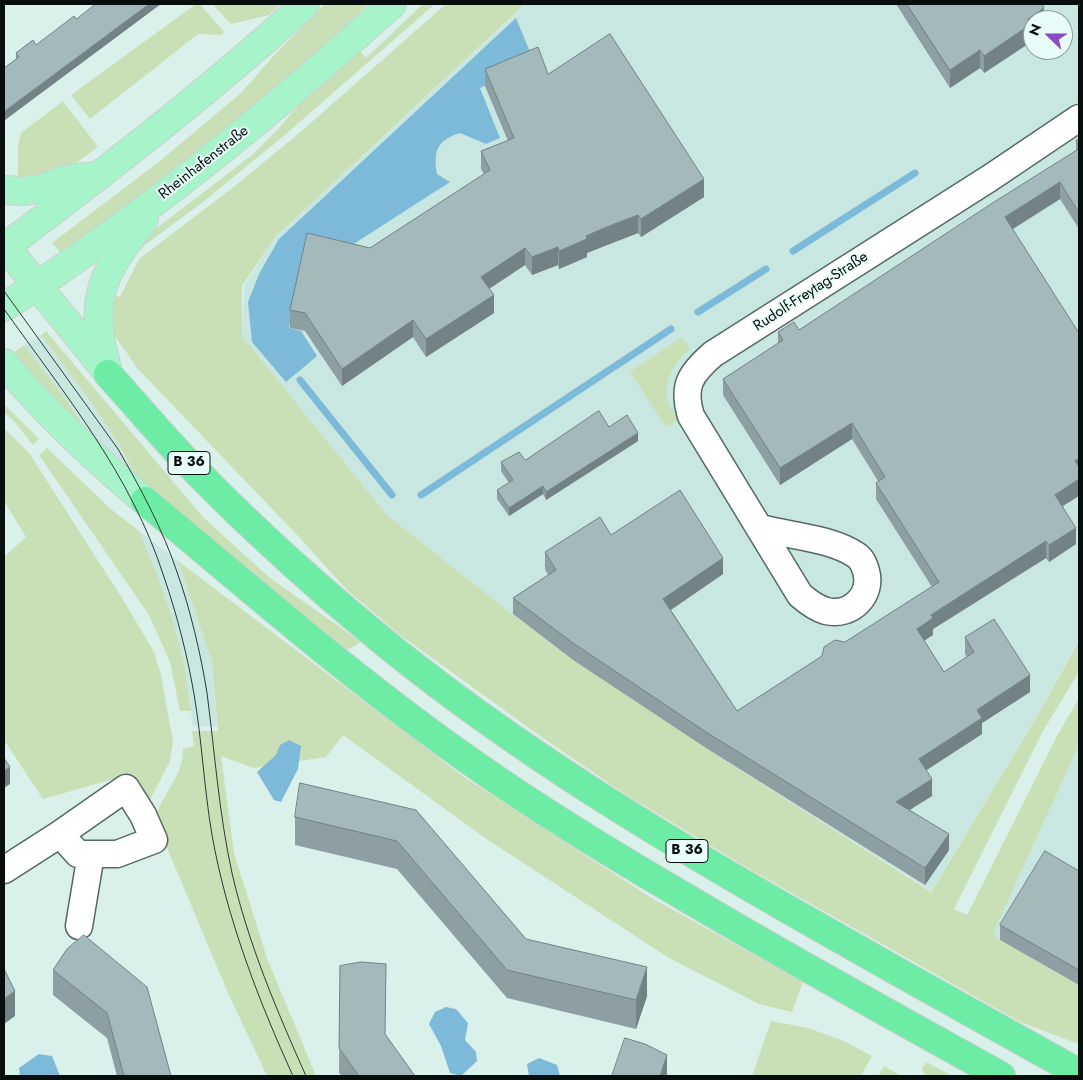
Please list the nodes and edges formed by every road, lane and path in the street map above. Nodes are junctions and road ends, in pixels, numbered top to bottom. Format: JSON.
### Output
{"nodes":[{"id":1,"x":305,"y":4,"type":"edge"},
{"id":2,"x":392,"y":4,"type":"edge"},
{"id":3,"x":1079,"y":118,"type":"edge"},
{"id":4,"x":99,"y":176,"type":"junction"},
{"id":5,"x":4,"y":190,"type":"edge"},
{"id":6,"x":163,"y":195,"type":"junction"},
{"id":7,"x":4,"y":246,"type":"edge"},
{"id":8,"x":38,"y":285,"type":"junction"},
{"id":9,"x":4,"y":307,"type":"edge"},
{"id":10,"x":4,"y":363,"type":"edge"},
{"id":11,"x":108,"y":374,"type":"junction"},
{"id":12,"x":4,"y":386,"type":"edge"},
{"id":13,"x":30,"y":393,"type":"junction"},
{"id":14,"x":145,"y":502,"type":"joint"},
{"id":15,"x":761,"y":528,"type":"dead end"},
{"id":16,"x":60,"y":834,"type":"junction"},
{"id":17,"x":91,"y":854,"type":"junction"},
{"id":18,"x":4,"y":870,"type":"edge"},
{"id":19,"x":79,"y":926,"type":"dead end"},
{"id":20,"x":1079,"y":1073,"type":"edge"},
{"id":21,"x":1001,"y":1076,"type":"edge"}],
"edges":[{"from":1,"to":4,"type":"main road"},
{"from":2,"to":6,"type":"main road","name":"Rheinhafenstraße"},
{"from":3,"to":15,"type":"street","name":"Rudolf-Freytag-Straße"},
{"from":4,"to":5,"type":"main road"},
{"from":4,"to":7,"type":"main road"},
{"from":6,"to":8,"type":"main road","name":"Rheinhafenstraße"},
{"from":6,"to":11,"type":"main road"},
{"from":7,"to":8,"type":"main road","number":"B 36"},
{"from":8,"to":9,"type":"main road","name":"Rheinhafenstraße"},
{"from":8,"to":11,"type":"main road","number":"B 36"},
{"from":10,"to":13,"type":"main road","number":"B 36"},
{"from":11,"to":20,"type":"highway","number":"B 36"},
{"from":12,"to":13,"type":"main road"},
{"from":13,"to":14,"type":"main road","number":"B 36"},
{"from":14,"to":21,"type":"highway","number":"B 36"},
{"from":16,"to":17,"type":"street"},
{"from":16,"to":17,"type":"street"},
{"from":16,"to":18,"type":"street"},
{"from":17,"to":19,"type":"street"}]}
